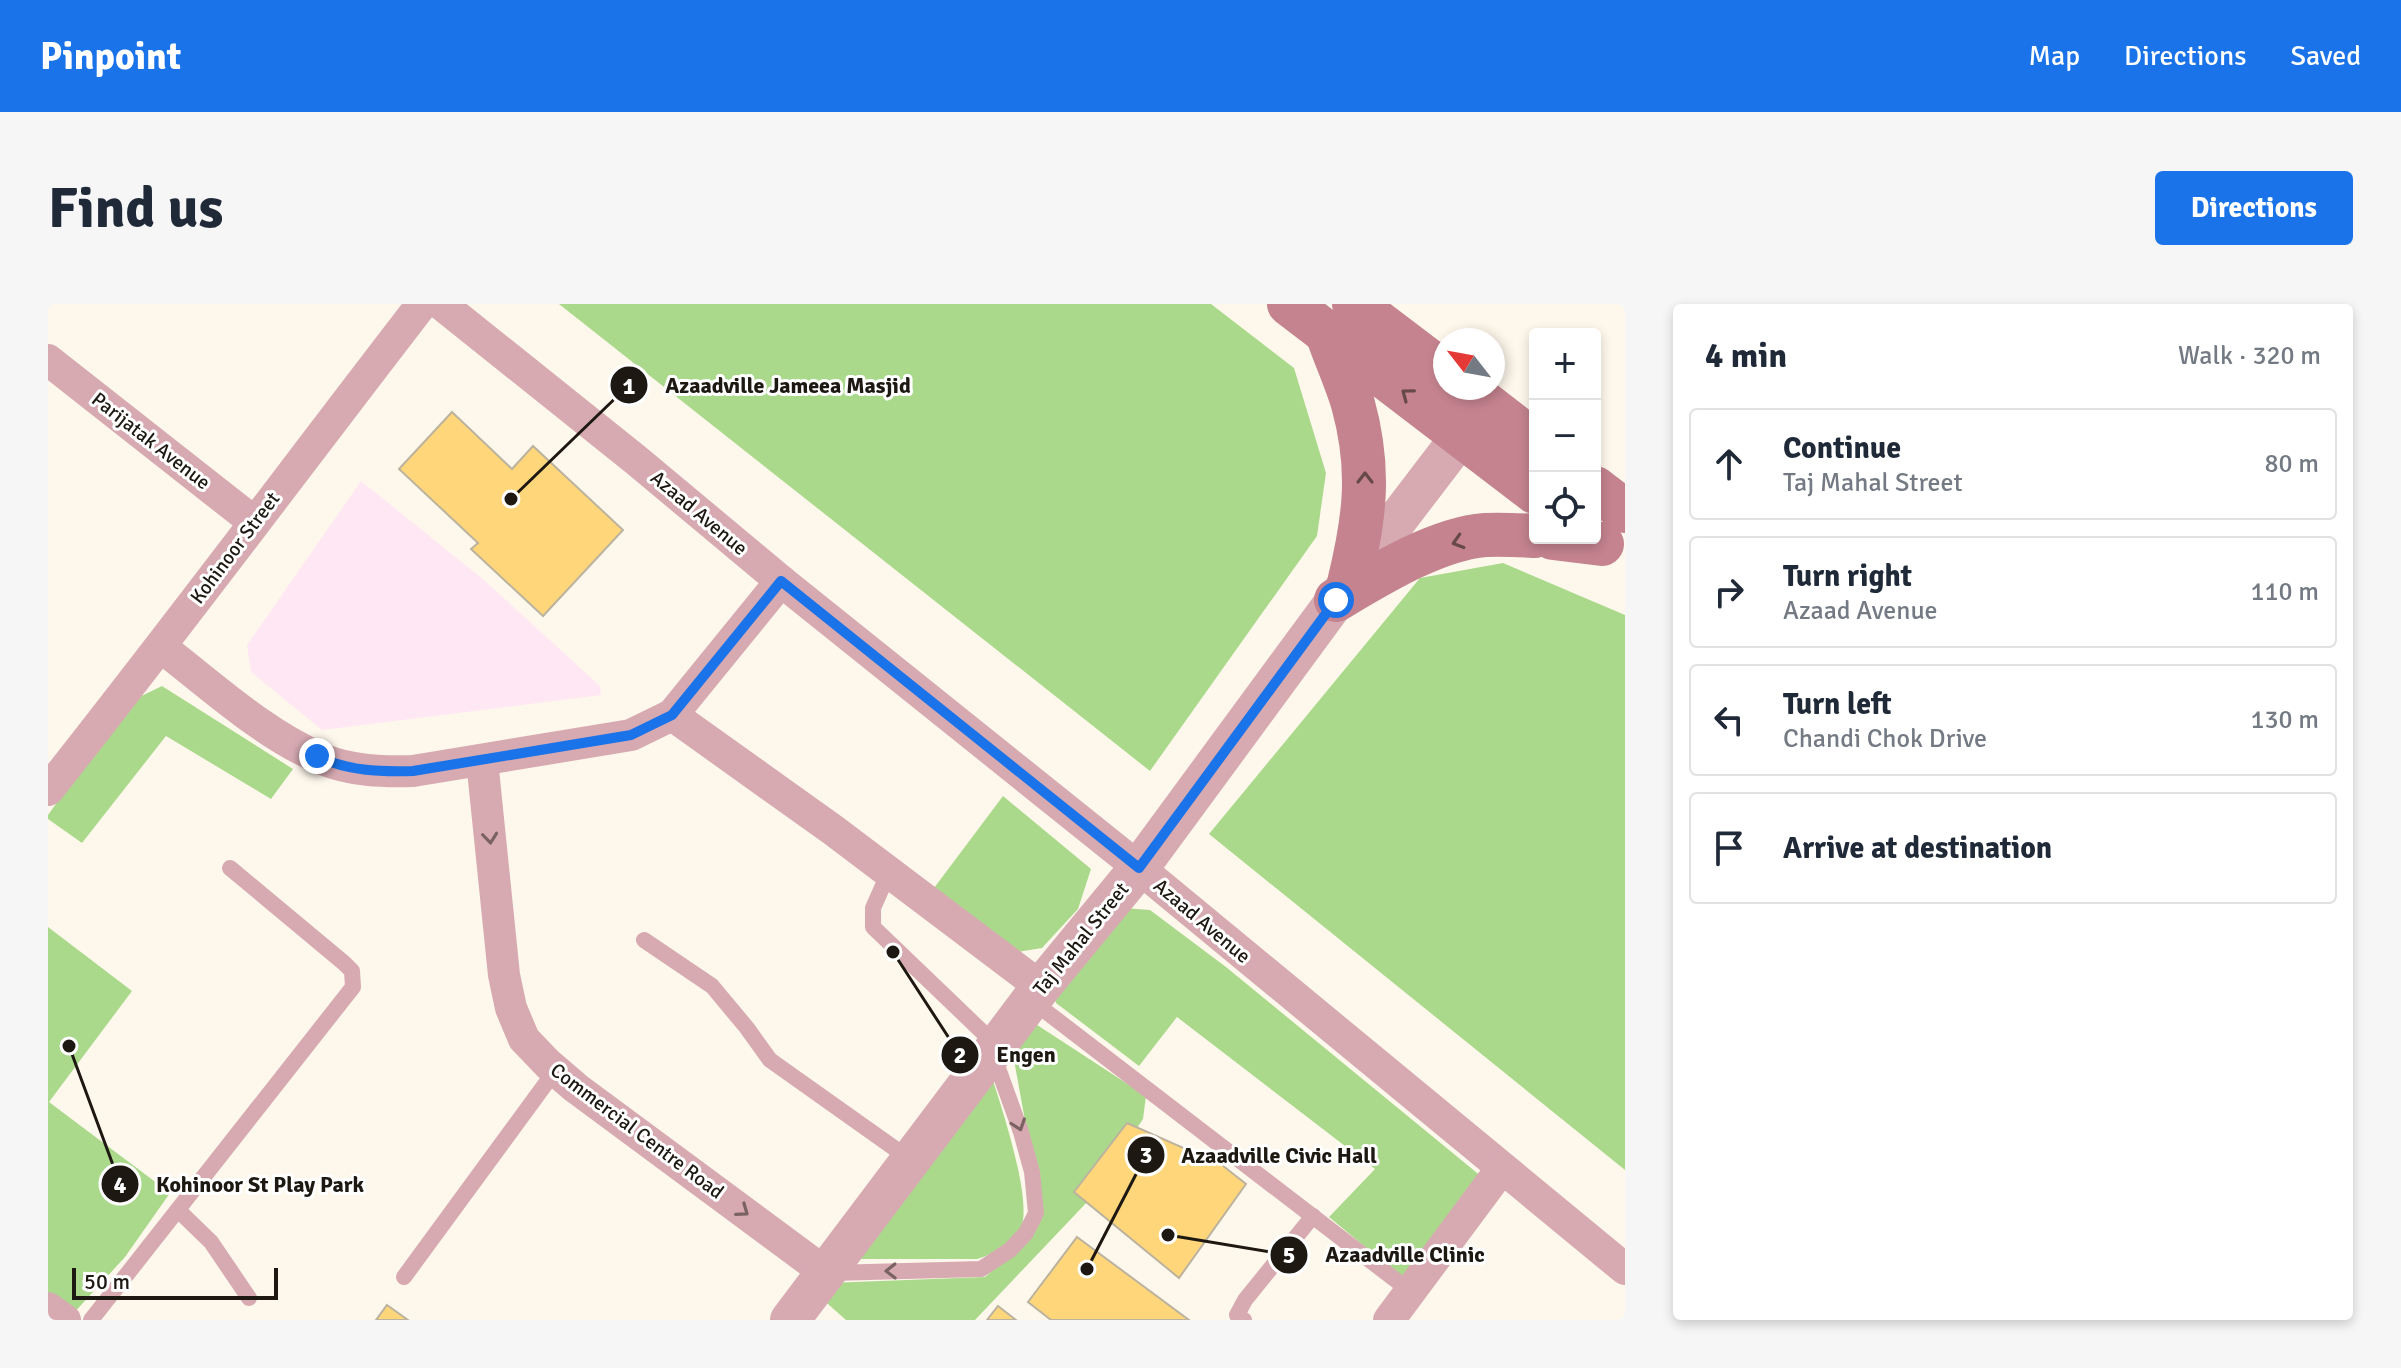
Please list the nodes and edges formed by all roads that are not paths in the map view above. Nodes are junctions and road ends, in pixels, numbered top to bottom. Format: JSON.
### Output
{"nodes":[{"id":1,"x":422,"y":304,"type":"edge"},
{"id":2,"x":441,"y":304,"type":"edge"},
{"id":3,"x":1289,"y":304,"type":"edge"},
{"id":4,"x":1341,"y":318,"type":"edge"},
{"id":5,"x":48,"y":360,"type":"edge"},
{"id":6,"x":1433,"y":367,"type":"edge"},
{"id":7,"x":1471,"y":409,"type":"edge"},
{"id":8,"x":1529,"y":439,"type":"edge"},
{"id":9,"x":1529,"y":484,"type":"edge"},
{"id":10,"x":1601,"y":506,"type":"edge"},
{"id":11,"x":254,"y":522,"type":"junction"},
{"id":12,"x":1529,"y":536,"type":"edge"},
{"id":13,"x":1612,"y":539,"type":"edge"},
{"id":14,"x":781,"y":581,"type":"junction"},
{"id":15,"x":1343,"y":591,"type":"junction"},
{"id":16,"x":161,"y":647,"type":"junction"},
{"id":17,"x":672,"y":715,"type":"junction"},
{"id":18,"x":482,"y":760,"type":"junction"},
{"id":19,"x":48,"y":790,"type":"edge"},
{"id":20,"x":230,"y":868,"type":"dead end"},
{"id":21,"x":1139,"y":868,"type":"junction"},
{"id":22,"x":889,"y":872,"type":"junction"},
{"id":23,"x":644,"y":940,"type":"dead end"},
{"id":24,"x":1036,"y":993,"type":"junction"},
{"id":25,"x":994,"y":1048,"type":"junction"},
{"id":26,"x":555,"y":1071,"type":"junction"},
{"id":27,"x":911,"y":1160,"type":"junction"},
{"id":28,"x":1502,"y":1168,"type":"junction"},
{"id":29,"x":178,"y":1210,"type":"junction"},
{"id":30,"x":1313,"y":1216,"type":"junction"},
{"id":31,"x":1625,"y":1269,"type":"edge"},
{"id":32,"x":826,"y":1273,"type":"junction"},
{"id":33,"x":404,"y":1277,"type":"dead end"},
{"id":34,"x":1410,"y":1291,"type":"junction"},
{"id":35,"x":249,"y":1298,"type":"dead end"},
{"id":36,"x":48,"y":1308,"type":"edge"},
{"id":37,"x":65,"y":1320,"type":"edge"},
{"id":38,"x":91,"y":1320,"type":"edge"},
{"id":39,"x":790,"y":1320,"type":"edge"},
{"id":40,"x":1244,"y":1320,"type":"edge"},
{"id":41,"x":1389,"y":1320,"type":"edge"}],
"edges":[{"from":1,"to":11,"type":"street","name":"Kohinoor Street"},
{"from":2,"to":14,"type":"street","name":"Azaad Avenue"},
{"from":3,"to":4,"type":"main road"},
{"from":4,"to":6,"type":"main road"},
{"from":7,"to":4,"type":"main road","one_way":true},
{"from":15,"to":4,"type":"main road","one_way":true},
{"from":5,"to":11,"type":"street","name":"Parijatak Avenue"},
{"from":7,"to":8,"type":"main road"},
{"from":7,"to":9,"type":"main road"},
{"from":7,"to":15,"type":"street","name":"Taj Mahal Street"},
{"from":10,"to":13,"type":"main road"},
{"from":11,"to":16,"type":"street","name":"Kohinoor Street"},
{"from":12,"to":15,"type":"main road","one_way":true},
{"from":14,"to":17,"type":"street"},
{"from":14,"to":21,"type":"street","name":"Azaad Avenue"},
{"from":15,"to":21,"type":"street","name":"Taj Mahal Street"},
{"from":16,"to":18,"type":"street"},
{"from":16,"to":19,"type":"street","name":"Kohinoor Street"},
{"from":17,"to":18,"type":"street"},
{"from":17,"to":22,"type":"street"},
{"from":18,"to":26,"type":"street","name":"Commercial Centre Road","one_way":true},
{"from":20,"to":29,"type":"lane"},
{"from":21,"to":24,"type":"street","name":"Taj Mahal Street"},
{"from":21,"to":28,"type":"street","name":"Azaad Avenue"},
{"from":22,"to":24,"type":"street"},
{"from":22,"to":25,"type":"lane"},
{"from":23,"to":27,"type":"lane"},
{"from":24,"to":25,"type":"street","name":"Taj Mahal Street"},
{"from":24,"to":30,"type":"lane"},
{"from":25,"to":27,"type":"street","name":"Taj Mahal Street"},
{"from":25,"to":32,"type":"lane","one_way":true},
{"from":26,"to":32,"type":"street","name":"Commercial Centre Road","one_way":true},
{"from":26,"to":33,"type":"lane"},
{"from":27,"to":32,"type":"street","name":"Taj Mahal Street"},
{"from":28,"to":31,"type":"street","name":"Azaad Avenue"},
{"from":28,"to":34,"type":"street"},
{"from":29,"to":35,"type":"lane"},
{"from":29,"to":38,"type":"lane"},
{"from":30,"to":34,"type":"lane"},
{"from":30,"to":40,"type":"lane"},
{"from":32,"to":39,"type":"street","name":"Taj Mahal Street"},
{"from":34,"to":41,"type":"street"},
{"from":36,"to":37,"type":"street"}]}
